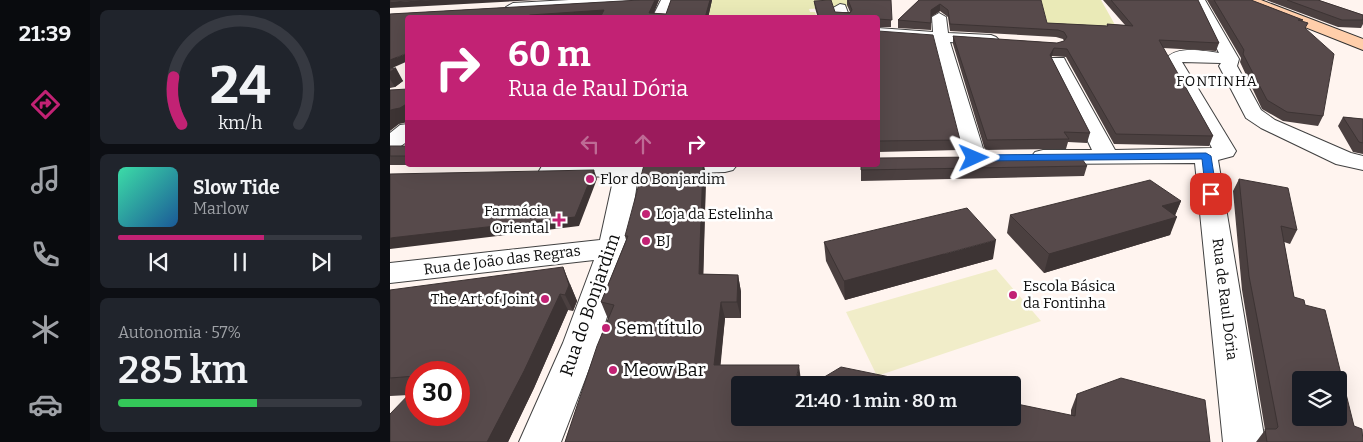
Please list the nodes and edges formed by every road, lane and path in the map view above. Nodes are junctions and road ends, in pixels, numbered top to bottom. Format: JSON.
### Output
{"nodes":[{"id":1,"x":641,"y":0,"type":"edge"},
{"id":2,"x":668,"y":0,"type":"edge"},
{"id":3,"x":1199,"y":0,"type":"edge"},
{"id":4,"x":1249,"y":0,"type":"edge"},
{"id":5,"x":496,"y":8,"type":"edge"},
{"id":6,"x":660,"y":15,"type":"edge"},
{"id":7,"x":939,"y":17,"type":"edge"},
{"id":8,"x":880,"y":33,"type":"edge"},
{"id":9,"x":941,"y":37,"type":"junction"},
{"id":10,"x":1008,"y":41,"type":"edge"},
{"id":11,"x":1363,"y":45,"type":"edge"},
{"id":12,"x":1231,"y":59,"type":"junction"},
{"id":13,"x":1058,"y":62,"type":"dead end"},
{"id":14,"x":405,"y":132,"type":"edge"},
{"id":15,"x":390,"y":143,"type":"edge"},
{"id":16,"x":1107,"y":156,"type":"junction"},
{"id":17,"x":1206,"y":156,"type":"junction"},
{"id":18,"x":974,"y":158,"type":"edge"},
{"id":19,"x":1022,"y":158,"type":"edge"},
{"id":20,"x":1354,"y":161,"type":"edge"},
{"id":21,"x":612,"y":167,"type":"edge"},
{"id":22,"x":628,"y":167,"type":"edge"},
{"id":23,"x":530,"y":172,"type":"edge"},
{"id":24,"x":1363,"y":180,"type":"edge"},
{"id":25,"x":613,"y":248,"type":"junction"},
{"id":26,"x":390,"y":273,"type":"edge"},
{"id":27,"x":540,"y":442,"type":"edge"},
{"id":28,"x":1244,"y":442,"type":"edge"}],
"edges":[{"from":1,"to":5,"type":"street"},
{"from":2,"to":6,"type":"street"},
{"from":3,"to":12,"type":"street"},
{"from":4,"to":11,"type":"main road"},
{"from":7,"to":9,"type":"street"},
{"from":8,"to":9,"type":"street"},
{"from":9,"to":10,"type":"street"},
{"from":9,"to":18,"type":"street"},
{"from":12,"to":17,"type":"street"},
{"from":12,"to":20,"type":"street"},
{"from":13,"to":16,"type":"street"},
{"from":14,"to":15,"type":"street"},
{"from":16,"to":17,"type":"street"},
{"from":16,"to":19,"type":"street"},
{"from":17,"to":28,"type":"street","name":"Rua de Raul Dória"},
{"from":20,"to":24,"type":"street"},
{"from":21,"to":23,"type":"street"},
{"from":22,"to":25,"type":"street","name":"Rua do Bonjardim"},
{"from":25,"to":26,"type":"street","name":"Rua de João das Regras"},
{"from":25,"to":27,"type":"street","name":"Rua do Bonjardim"}]}
